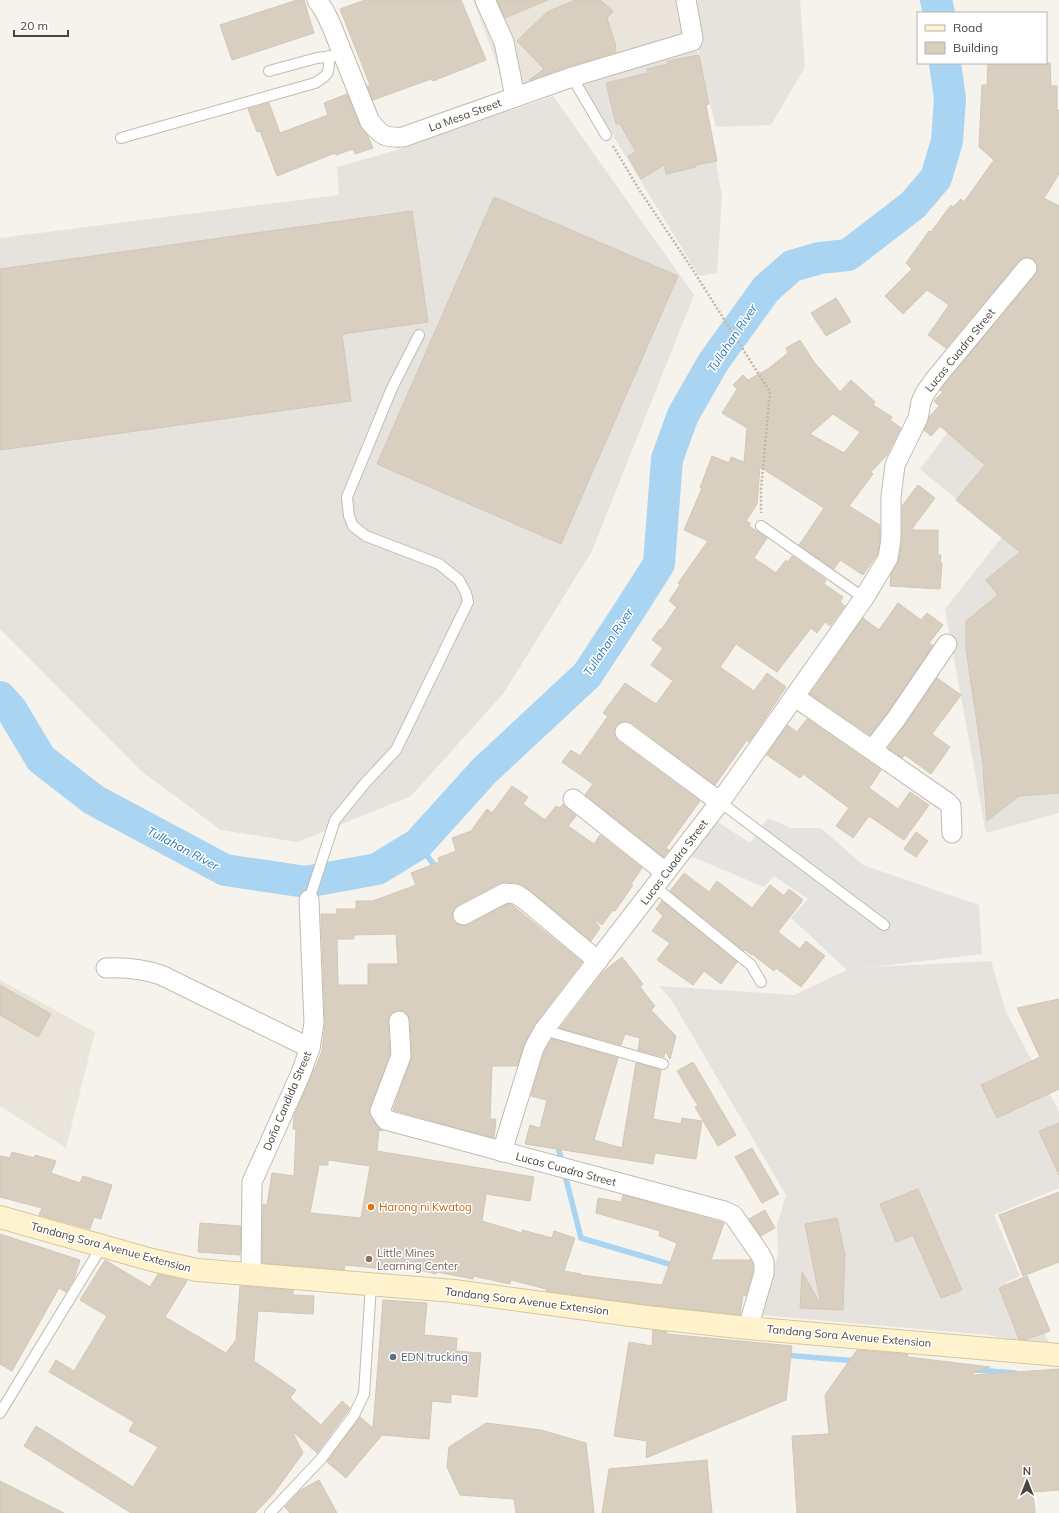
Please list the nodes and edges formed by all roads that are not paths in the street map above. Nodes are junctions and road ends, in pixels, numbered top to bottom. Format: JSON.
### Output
{"nodes":[{"id":1,"x":316,"y":0,"type":"edge"},
{"id":2,"x":485,"y":0,"type":"edge"},
{"id":3,"x":686,"y":0,"type":"edge"},
{"id":4,"x":336,"y":56,"type":"junction"},
{"id":5,"x":269,"y":71,"type":"dead end"},
{"id":6,"x":572,"y":77,"type":"junction"},
{"id":7,"x":515,"y":97,"type":"junction"},
{"id":8,"x":606,"y":135,"type":"road end"},
{"id":9,"x":121,"y":138,"type":"dead end"},
{"id":10,"x":1027,"y":268,"type":"dead end"},
{"id":11,"x":419,"y":335,"type":"dead end"},
{"id":12,"x":761,"y":526,"type":"road end"},
{"id":13,"x":864,"y":598,"type":"junction"},
{"id":14,"x":947,"y":644,"type":"dead end"},
{"id":15,"x":795,"y":697,"type":"junction"},
{"id":16,"x":625,"y":732,"type":"dead end"},
{"id":17,"x":872,"y":750,"type":"junction"},
{"id":18,"x":573,"y":799,"type":"dead end"},
{"id":19,"x":720,"y":802,"type":"junction"},
{"id":20,"x":952,"y":833,"type":"dead end"},
{"id":21,"x":660,"y":879,"type":"junction"},
{"id":22,"x":309,"y":900,"type":"joint"},
{"id":23,"x":463,"y":915,"type":"dead end"},
{"id":24,"x":884,"y":925,"type":"dead end"},
{"id":25,"x":598,"y":962,"type":"junction"},
{"id":26,"x":106,"y":968,"type":"dead end"},
{"id":27,"x":761,"y":982,"type":"dead end"},
{"id":28,"x":399,"y":1021,"type":"dead end"},
{"id":29,"x":544,"y":1030,"type":"junction"},
{"id":30,"x":310,"y":1048,"type":"junction"},
{"id":31,"x":663,"y":1064,"type":"dead end"},
{"id":32,"x":502,"y":1152,"type":"junction"},
{"id":33,"x":0,"y":1217,"type":"edge"},
{"id":34,"x":102,"y":1246,"type":"junction"},
{"id":35,"x":251,"y":1274,"type":"junction"},
{"id":36,"x":371,"y":1285,"type":"junction"},
{"id":37,"x":748,"y":1328,"type":"junction"},
{"id":38,"x":1059,"y":1355,"type":"edge"},
{"id":39,"x":0,"y":1413,"type":"edge"},
{"id":40,"x":270,"y":1513,"type":"edge"}],
"edges":[{"from":1,"to":4,"type":"street","name":"La Mesa Street"},
{"from":2,"to":7,"type":"street"},
{"from":3,"to":6,"type":"street","name":"La Mesa Street"},
{"from":4,"to":5,"type":"lane"},
{"from":4,"to":7,"type":"street","name":"La Mesa Street"},
{"from":4,"to":9,"type":"lane"},
{"from":6,"to":7,"type":"street","name":"La Mesa Street"},
{"from":6,"to":8,"type":"lane"},
{"from":10,"to":13,"type":"street","name":"Lucas Cuadra Street"},
{"from":11,"to":22,"type":"lane"},
{"from":12,"to":13,"type":"lane"},
{"from":13,"to":15,"type":"street","name":"Lucas Cuadra Street"},
{"from":14,"to":17,"type":"street"},
{"from":15,"to":17,"type":"street"},
{"from":15,"to":19,"type":"street","name":"Lucas Cuadra Street"},
{"from":16,"to":19,"type":"street"},
{"from":17,"to":20,"type":"street"},
{"from":18,"to":21,"type":"street"},
{"from":19,"to":21,"type":"street","name":"Lucas Cuadra Street"},
{"from":19,"to":24,"type":"lane"},
{"from":21,"to":25,"type":"street","name":"Lucas Cuadra Street"},
{"from":21,"to":27,"type":"lane"},
{"from":22,"to":30,"type":"street","name":"Doña Candida Street"},
{"from":23,"to":25,"type":"street"},
{"from":25,"to":29,"type":"street","name":"Lucas Cuadra Street"},
{"from":26,"to":30,"type":"street"},
{"from":28,"to":32,"type":"street"},
{"from":29,"to":31,"type":"lane"},
{"from":29,"to":32,"type":"street","name":"Lucas Cuadra Street"},
{"from":30,"to":35,"type":"street","name":"Doña Candida Street"},
{"from":32,"to":37,"type":"street","name":"Lucas Cuadra Street"},
{"from":33,"to":34,"type":"main road","name":"Tandang Sora Avenue Extension"},
{"from":34,"to":35,"type":"main road","name":"Tandang Sora Avenue Extension"},
{"from":34,"to":39,"type":"lane"},
{"from":35,"to":36,"type":"main road","name":"Tandang Sora Avenue Extension"},
{"from":36,"to":37,"type":"main road","name":"Tandang Sora Avenue Extension"},
{"from":36,"to":40,"type":"lane"},
{"from":37,"to":38,"type":"main road","name":"Tandang Sora Avenue Extension"}]}
